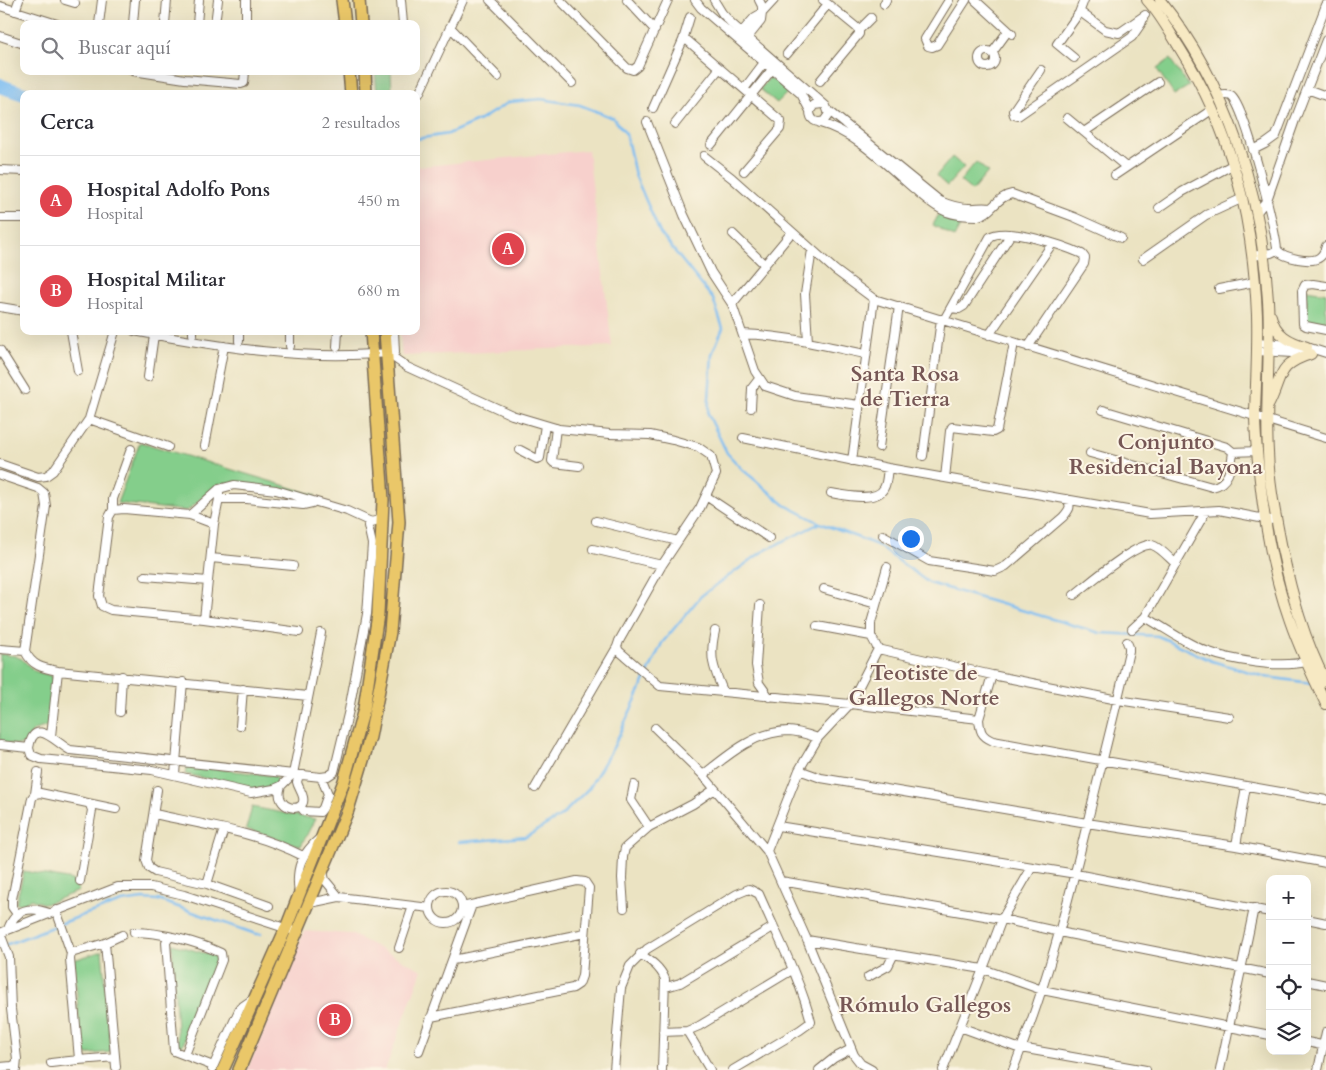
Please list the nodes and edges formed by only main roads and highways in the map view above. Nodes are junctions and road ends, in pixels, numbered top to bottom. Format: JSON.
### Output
{"nodes":[{"id":1,"x":342,"y":0,"type":"edge"},
{"id":2,"x":359,"y":0,"type":"edge"},
{"id":3,"x":1154,"y":2,"type":"edge"},
{"id":4,"x":344,"y":20,"type":"edge"},
{"id":5,"x":361,"y":20,"type":"edge"},
{"id":6,"x":349,"y":75,"type":"edge"},
{"id":7,"x":365,"y":75,"type":"edge"},
{"id":8,"x":351,"y":90,"type":"edge"},
{"id":9,"x":366,"y":90,"type":"edge"},
{"id":10,"x":1268,"y":302,"type":"junction"},
{"id":11,"x":371,"y":335,"type":"edge"},
{"id":12,"x":385,"y":335,"type":"edge"},
{"id":13,"x":1263,"y":346,"type":"junction"},
{"id":14,"x":1267,"y":414,"type":"junction"},
{"id":15,"x":1325,"y":679,"type":"edge"},
{"id":16,"x":1326,"y":704,"type":"edge"},
{"id":17,"x":216,"y":1069,"type":"edge"},
{"id":18,"x":239,"y":1070,"type":"edge"}],
"edges":[{"from":1,"to":4,"type":"main road"},
{"from":2,"to":5,"type":"main road"},
{"from":3,"to":10,"type":"main road"},
{"from":3,"to":13,"type":"main road"},
{"from":6,"to":8,"type":"main road"},
{"from":7,"to":9,"type":"main road"},
{"from":10,"to":13,"type":"main road"},
{"from":10,"to":14,"type":"main road"},
{"from":11,"to":17,"type":"main road"},
{"from":12,"to":18,"type":"main road"},
{"from":13,"to":14,"type":"main road"},
{"from":13,"to":16,"type":"main road"},
{"from":14,"to":15,"type":"main road"}]}
